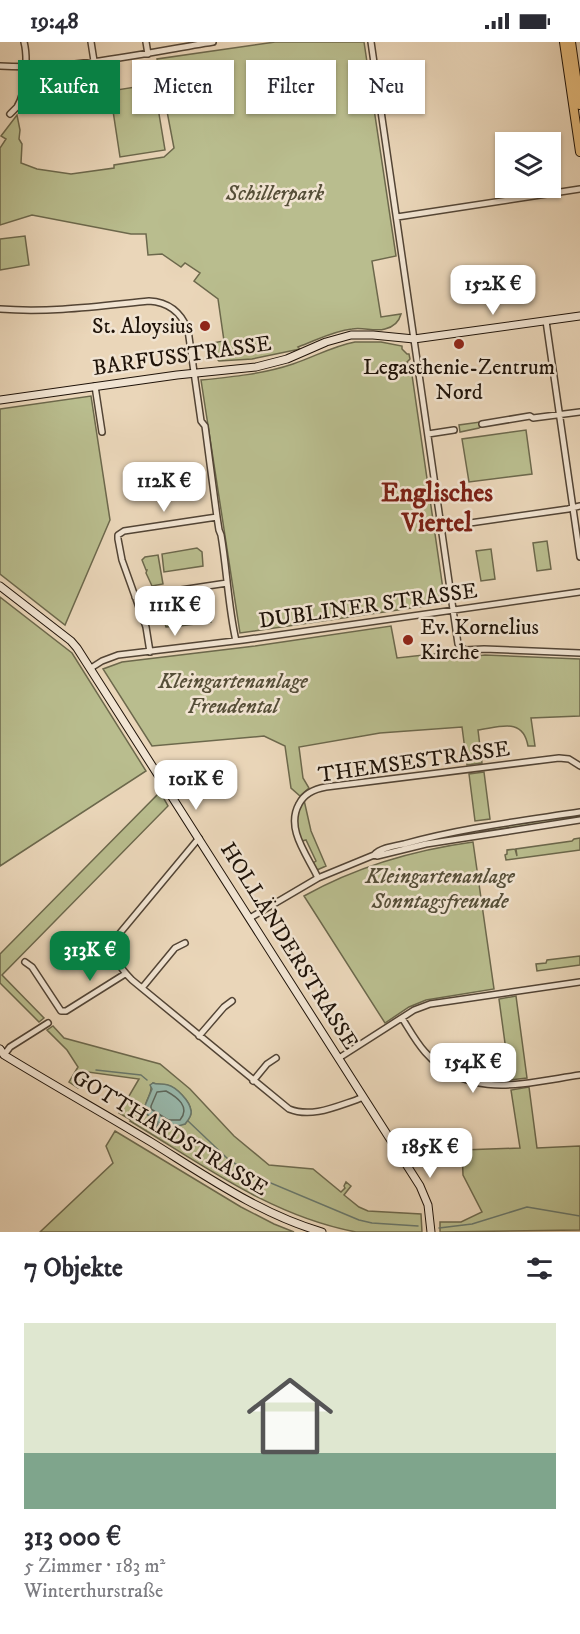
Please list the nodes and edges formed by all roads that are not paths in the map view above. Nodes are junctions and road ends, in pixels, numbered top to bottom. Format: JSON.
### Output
{"nodes":[{"id":1,"x":24,"y":42,"type":"edge"},
{"id":2,"x":91,"y":42,"type":"edge"},
{"id":3,"x":146,"y":42,"type":"edge"},
{"id":4,"x":213,"y":42,"type":"edge"},
{"id":5,"x":371,"y":42,"type":"edge"},
{"id":6,"x":564,"y":42,"type":"edge"},
{"id":7,"x":571,"y":42,"type":"edge"},
{"id":8,"x":148,"y":54,"type":"junction"},
{"id":9,"x":573,"y":57,"type":"edge"},
{"id":10,"x":25,"y":60,"type":"edge"},
{"id":11,"x":94,"y":60,"type":"edge"},
{"id":12,"x":102,"y":60,"type":"edge"},
{"id":13,"x":0,"y":66,"type":"edge"},
{"id":14,"x":18,"y":66,"type":"edge"},
{"id":15,"x":18,"y":105,"type":"edge"},
{"id":16,"x":580,"y":105,"type":"edge"},
{"id":17,"x":10,"y":114,"type":"dead end"},
{"id":18,"x":580,"y":152,"type":"edge"},
{"id":19,"x":580,"y":189,"type":"edge"},
{"id":20,"x":397,"y":217,"type":"junction"},
{"id":21,"x":0,"y":309,"type":"edge"},
{"id":22,"x":580,"y":316,"type":"edge"},
{"id":23,"x":546,"y":321,"type":"junction"},
{"id":24,"x":414,"y":339,"type":"junction"},
{"id":25,"x":195,"y":372,"type":"junction"},
{"id":26,"x":95,"y":386,"type":"junction"},
{"id":27,"x":0,"y":400,"type":"edge"},
{"id":28,"x":580,"y":412,"type":"edge"},
{"id":29,"x":560,"y":415,"type":"junction"},
{"id":30,"x":482,"y":424,"type":"dead end"},
{"id":31,"x":454,"y":430,"type":"dead end"},
{"id":32,"x":102,"y":432,"type":"dead end"},
{"id":33,"x":428,"y":434,"type":"junction"},
{"id":34,"x":580,"y":506,"type":"edge"},
{"id":35,"x":572,"y":507,"type":"junction"},
{"id":36,"x":217,"y":517,"type":"junction"},
{"id":37,"x":442,"y":528,"type":"junction"},
{"id":38,"x":580,"y":558,"type":"edge"},
{"id":39,"x":227,"y":583,"type":"junction"},
{"id":40,"x":0,"y":586,"type":"edge"},
{"id":41,"x":580,"y":592,"type":"edge"},
{"id":42,"x":135,"y":597,"type":"junction"},
{"id":43,"x":453,"y":610,"type":"junction"},
{"id":44,"x":236,"y":641,"type":"junction"},
{"id":45,"x":150,"y":652,"type":"junction"},
{"id":46,"x":580,"y":652,"type":"edge"},
{"id":47,"x":91,"y":668,"type":"junction"},
{"id":48,"x":580,"y":766,"type":"edge"},
{"id":49,"x":580,"y":812,"type":"edge"},
{"id":50,"x":580,"y":820,"type":"edge"},
{"id":51,"x":199,"y":838,"type":"junction"},
{"id":52,"x":374,"y":855,"type":"junction"},
{"id":53,"x":318,"y":878,"type":"junction"},
{"id":54,"x":250,"y":918,"type":"junction"},
{"id":55,"x":185,"y":943,"type":"dead end"},
{"id":56,"x":25,"y":962,"type":"dead end"},
{"id":57,"x":125,"y":974,"type":"junction"},
{"id":58,"x":580,"y":982,"type":"edge"},
{"id":59,"x":142,"y":988,"type":"junction"},
{"id":60,"x":232,"y":1001,"type":"dead end"},
{"id":61,"x":402,"y":1018,"type":"junction"},
{"id":62,"x":48,"y":1023,"type":"dead end"},
{"id":63,"x":199,"y":1036,"type":"junction"},
{"id":64,"x":1,"y":1053,"type":"edge"},
{"id":65,"x":276,"y":1058,"type":"dead end"},
{"id":66,"x":339,"y":1058,"type":"junction"},
{"id":67,"x":580,"y":1075,"type":"edge"},
{"id":68,"x":253,"y":1081,"type":"junction"},
{"id":69,"x":363,"y":1097,"type":"junction"},
{"id":70,"x":322,"y":1232,"type":"edge"},
{"id":71,"x":431,"y":1232,"type":"edge"}],
"edges":[{"from":1,"to":10,"type":"street"},
{"from":2,"to":11,"type":"street"},
{"from":3,"to":8,"type":"street"},
{"from":4,"to":8,"type":"street"},
{"from":5,"to":20,"type":"street"},
{"from":6,"to":9,"type":"main road"},
{"from":7,"to":9,"type":"main road"},
{"from":8,"to":12,"type":"street"},
{"from":9,"to":16,"type":"main road"},
{"from":9,"to":18,"type":"main road"},
{"from":13,"to":14,"type":"street"},
{"from":15,"to":17,"type":"street"},
{"from":19,"to":20,"type":"street"},
{"from":20,"to":24,"type":"street"},
{"from":21,"to":25,"type":"street"},
{"from":22,"to":23,"type":"main road","name":"BARFUSSTRASSE"},
{"from":23,"to":24,"type":"main road","name":"BARFUSSTRASSE"},
{"from":23,"to":29,"type":"street"},
{"from":24,"to":25,"type":"main road","name":"BARFUSSTRASSE"},
{"from":24,"to":33,"type":"street"},
{"from":25,"to":26,"type":"main road","name":"BARFUSSTRASSE"},
{"from":25,"to":36,"type":"street"},
{"from":26,"to":27,"type":"main road","name":"BARFUSSTRASSE"},
{"from":26,"to":32,"type":"street"},
{"from":28,"to":29,"type":"street"},
{"from":29,"to":30,"type":"street"},
{"from":29,"to":35,"type":"street"},
{"from":31,"to":33,"type":"street"},
{"from":33,"to":37,"type":"street"},
{"from":34,"to":35,"type":"street"},
{"from":35,"to":37,"type":"street"},
{"from":35,"to":38,"type":"street"},
{"from":36,"to":39,"type":"street"},
{"from":36,"to":42,"type":"street"},
{"from":37,"to":43,"type":"street"},
{"from":39,"to":42,"type":"street"},
{"from":39,"to":44,"type":"street"},
{"from":40,"to":47,"type":"main road","name":"HOLLÄNDERSTRASSE"},
{"from":41,"to":43,"type":"street","name":"DUBLINER STRASSE"},
{"from":42,"to":45,"type":"street"},
{"from":43,"to":44,"type":"street","name":"DUBLINER STRASSE"},
{"from":43,"to":46,"type":"street"},
{"from":44,"to":45,"type":"street","name":"DUBLINER STRASSE"},
{"from":45,"to":47,"type":"street","name":"DUBLINER STRASSE"},
{"from":47,"to":51,"type":"main road","name":"HOLLÄNDERSTRASSE"},
{"from":48,"to":53,"type":"street","name":"THEMSESTRASSE"},
{"from":49,"to":52,"type":"street"},
{"from":50,"to":52,"type":"street"},
{"from":51,"to":54,"type":"main road","name":"HOLLÄNDERSTRASSE"},
{"from":51,"to":57,"type":"street"},
{"from":52,"to":53,"type":"street"},
{"from":53,"to":54,"type":"street"},
{"from":54,"to":66,"type":"main road","name":"HOLLÄNDERSTRASSE"},
{"from":55,"to":59,"type":"street"},
{"from":56,"to":57,"type":"street"},
{"from":57,"to":59,"type":"street"},
{"from":58,"to":61,"type":"street"},
{"from":59,"to":63,"type":"street"},
{"from":60,"to":63,"type":"street"},
{"from":61,"to":66,"type":"street"},
{"from":61,"to":67,"type":"street"},
{"from":62,"to":64,"type":"street"},
{"from":63,"to":68,"type":"street"},
{"from":64,"to":70,"type":"main road","name":"GOTTHARDSTRASSE"},
{"from":65,"to":68,"type":"street"},
{"from":66,"to":69,"type":"main road","name":"HOLLÄNDERSTRASSE"},
{"from":68,"to":69,"type":"street"},
{"from":69,"to":71,"type":"main road","name":"HOLLÄNDERSTRASSE"}]}
